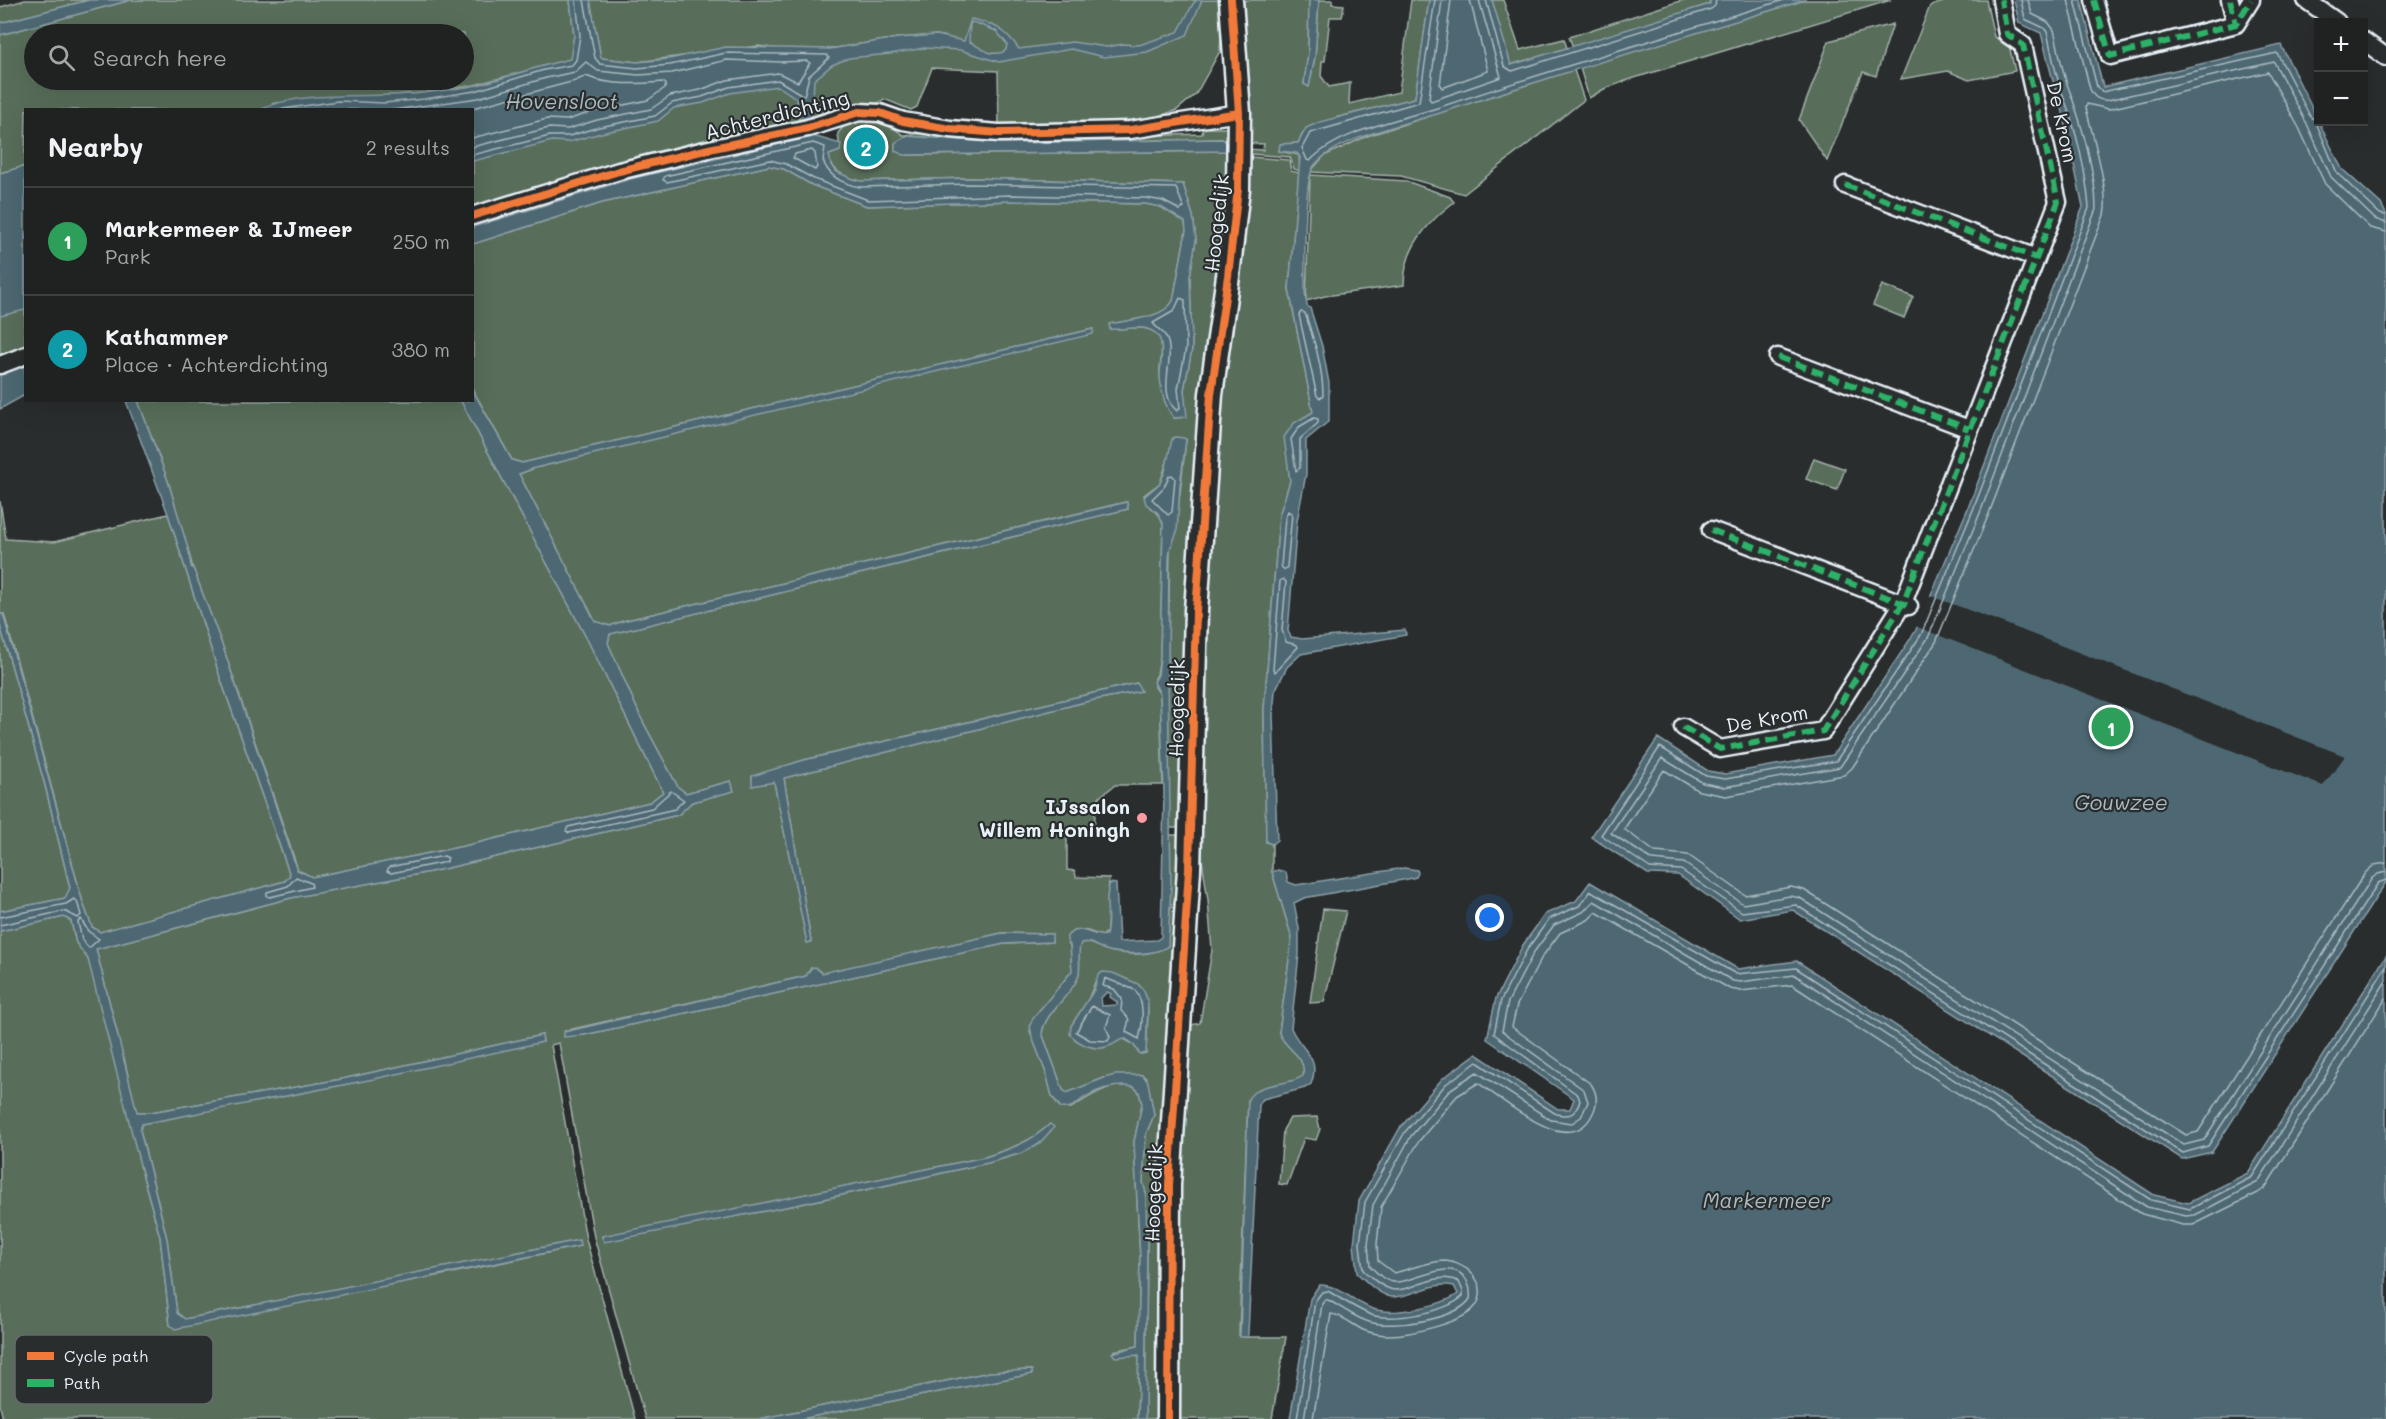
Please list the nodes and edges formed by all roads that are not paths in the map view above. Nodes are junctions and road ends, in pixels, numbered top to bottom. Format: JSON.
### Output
{"nodes":[{"id":1,"x":1231,"y":0,"type":"edge"},
{"id":2,"x":2001,"y":0,"type":"edge"},
{"id":3,"x":2094,"y":0,"type":"edge"},
{"id":4,"x":2230,"y":0,"type":"edge"},
{"id":5,"x":2251,"y":0,"type":"edge"},
{"id":6,"x":2306,"y":0,"type":"edge"},
{"id":7,"x":2331,"y":18,"type":"edge"},
{"id":8,"x":2236,"y":24,"type":"junction"},
{"id":9,"x":2368,"y":44,"type":"edge"},
{"id":10,"x":2386,"y":57,"type":"edge"},
{"id":11,"x":1239,"y":113,"type":"junction"},
{"id":12,"x":1845,"y":185,"type":"dead end"},
{"id":13,"x":474,"y":215,"type":"edge"},
{"id":14,"x":2036,"y":258,"type":"junction"},
{"id":15,"x":24,"y":356,"type":"edge"},
{"id":16,"x":1778,"y":357,"type":"dead end"},
{"id":17,"x":0,"y":365,"type":"edge"},
{"id":18,"x":1969,"y":429,"type":"junction"},
{"id":19,"x":1711,"y":530,"type":"dead end"},
{"id":20,"x":1906,"y":605,"type":"junction"},
{"id":21,"x":1683,"y":727,"type":"dead end"},
{"id":22,"x":1168,"y":1419,"type":"edge"}],
"edges":[{"from":1,"to":11,"type":"street","name":"Hoogedijk"},
{"from":2,"to":14,"type":"street","name":"De Krom"},
{"from":3,"to":8,"type":"street"},
{"from":4,"to":8,"type":"street"},
{"from":5,"to":8,"type":"street"},
{"from":6,"to":7,"type":"street"},
{"from":9,"to":10,"type":"street"},
{"from":11,"to":13,"type":"street","name":"Achterdichting"},
{"from":11,"to":22,"type":"street","name":"Hoogedijk"},
{"from":12,"to":14,"type":"street"},
{"from":14,"to":18,"type":"street","name":"De Krom"},
{"from":15,"to":17,"type":"street"},
{"from":16,"to":18,"type":"street"},
{"from":18,"to":20,"type":"street","name":"De Krom"},
{"from":19,"to":20,"type":"street"},
{"from":20,"to":21,"type":"street","name":"De Krom"}]}
